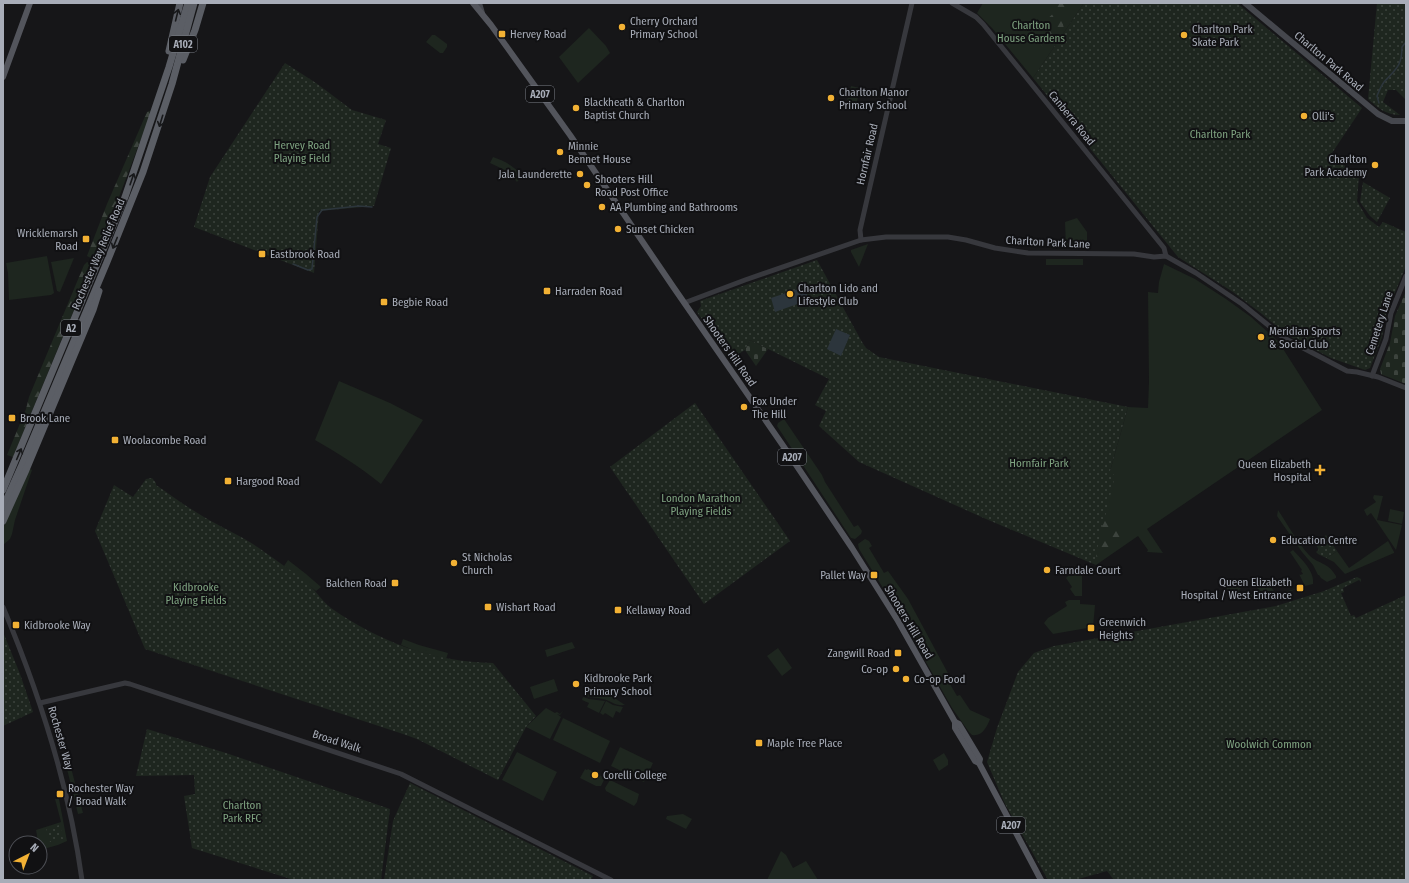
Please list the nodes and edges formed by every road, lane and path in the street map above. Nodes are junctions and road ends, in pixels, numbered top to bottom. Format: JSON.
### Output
{"nodes":[{"id":1,"x":30,"y":3,"type":"edge"},
{"id":2,"x":180,"y":3,"type":"edge"},
{"id":3,"x":188,"y":3,"type":"edge"},
{"id":4,"x":194,"y":3,"type":"edge"},
{"id":5,"x":203,"y":3,"type":"edge"},
{"id":6,"x":473,"y":3,"type":"edge"},
{"id":7,"x":479,"y":3,"type":"edge"},
{"id":8,"x":912,"y":3,"type":"edge"},
{"id":9,"x":952,"y":3,"type":"edge"},
{"id":10,"x":1245,"y":3,"type":"edge"},
{"id":11,"x":482,"y":13,"type":"junction"},
{"id":12,"x":3,"y":77,"type":"edge"},
{"id":13,"x":164,"y":81,"type":"junction"},
{"id":14,"x":172,"y":84,"type":"junction"},
{"id":15,"x":1406,"y":121,"type":"edge"},
{"id":16,"x":861,"y":240,"type":"junction"},
{"id":17,"x":1166,"y":256,"type":"junction"},
{"id":18,"x":107,"y":262,"type":"junction"},
{"id":19,"x":1406,"y":276,"type":"edge"},
{"id":20,"x":684,"y":302,"type":"junction"},
{"id":21,"x":1372,"y":376,"type":"junction"},
{"id":22,"x":1406,"y":388,"type":"edge"},
{"id":23,"x":3,"y":490,"type":"edge"},
{"id":24,"x":3,"y":507,"type":"edge"},
{"id":25,"x":3,"y":521,"type":"edge"},
{"id":26,"x":3,"y":608,"type":"edge"},
{"id":27,"x":40,"y":703,"type":"junction"},
{"id":28,"x":82,"y":880,"type":"edge"},
{"id":29,"x":611,"y":880,"type":"edge"},
{"id":30,"x":1041,"y":880,"type":"edge"}],
"edges":[{"from":1,"to":12,"type":"main road"},
{"from":13,"to":2,"type":"highway","number":"A2","one_way":true},
{"from":3,"to":13,"type":"highway","name":"Rochester Way Relief Road","number":"A102"},
{"from":4,"to":14,"type":"highway","name":"Rochester Way Relief Road","number":"A102"},
{"from":5,"to":14,"type":"highway","number":"A2"},
{"from":6,"to":11,"type":"main road","name":"Shooters Hill Road","number":"A207"},
{"from":7,"to":11,"type":"main road"},
{"from":8,"to":16,"type":"street","name":"Hornfair Road"},
{"from":9,"to":17,"type":"street","name":"Canberra Road"},
{"from":10,"to":15,"type":"main road","name":"Charlton Park Road"},
{"from":11,"to":20,"type":"main road","name":"Shooters Hill Road","number":"A207"},
{"from":23,"to":13,"type":"highway","name":"Rochester Way Relief Road","number":"A2","one_way":true},
{"from":14,"to":18,"type":"highway","name":"Rochester Way Relief Road","number":"A2","one_way":true},
{"from":16,"to":17,"type":"street","name":"Charlton Park Lane"},
{"from":16,"to":20,"type":"street","name":"Charlton Park Lane"},
{"from":17,"to":21,"type":"street","name":"Charlton Park Lane"},
{"from":18,"to":24,"type":"highway","name":"Rochester Way Relief Road","number":"A2"},
{"from":18,"to":25,"type":"highway"},
{"from":19,"to":21,"type":"street","name":"Cemetery Lane"},
{"from":20,"to":30,"type":"main road","name":"Shooters Hill Road","number":"A207"},
{"from":21,"to":22,"type":"street","name":"Charlton Park Lane"},
{"from":26,"to":27,"type":"street","name":"Rochester Way"},
{"from":27,"to":28,"type":"street","name":"Rochester Way"},
{"from":27,"to":29,"type":"street","name":"Broad Walk"}]}
